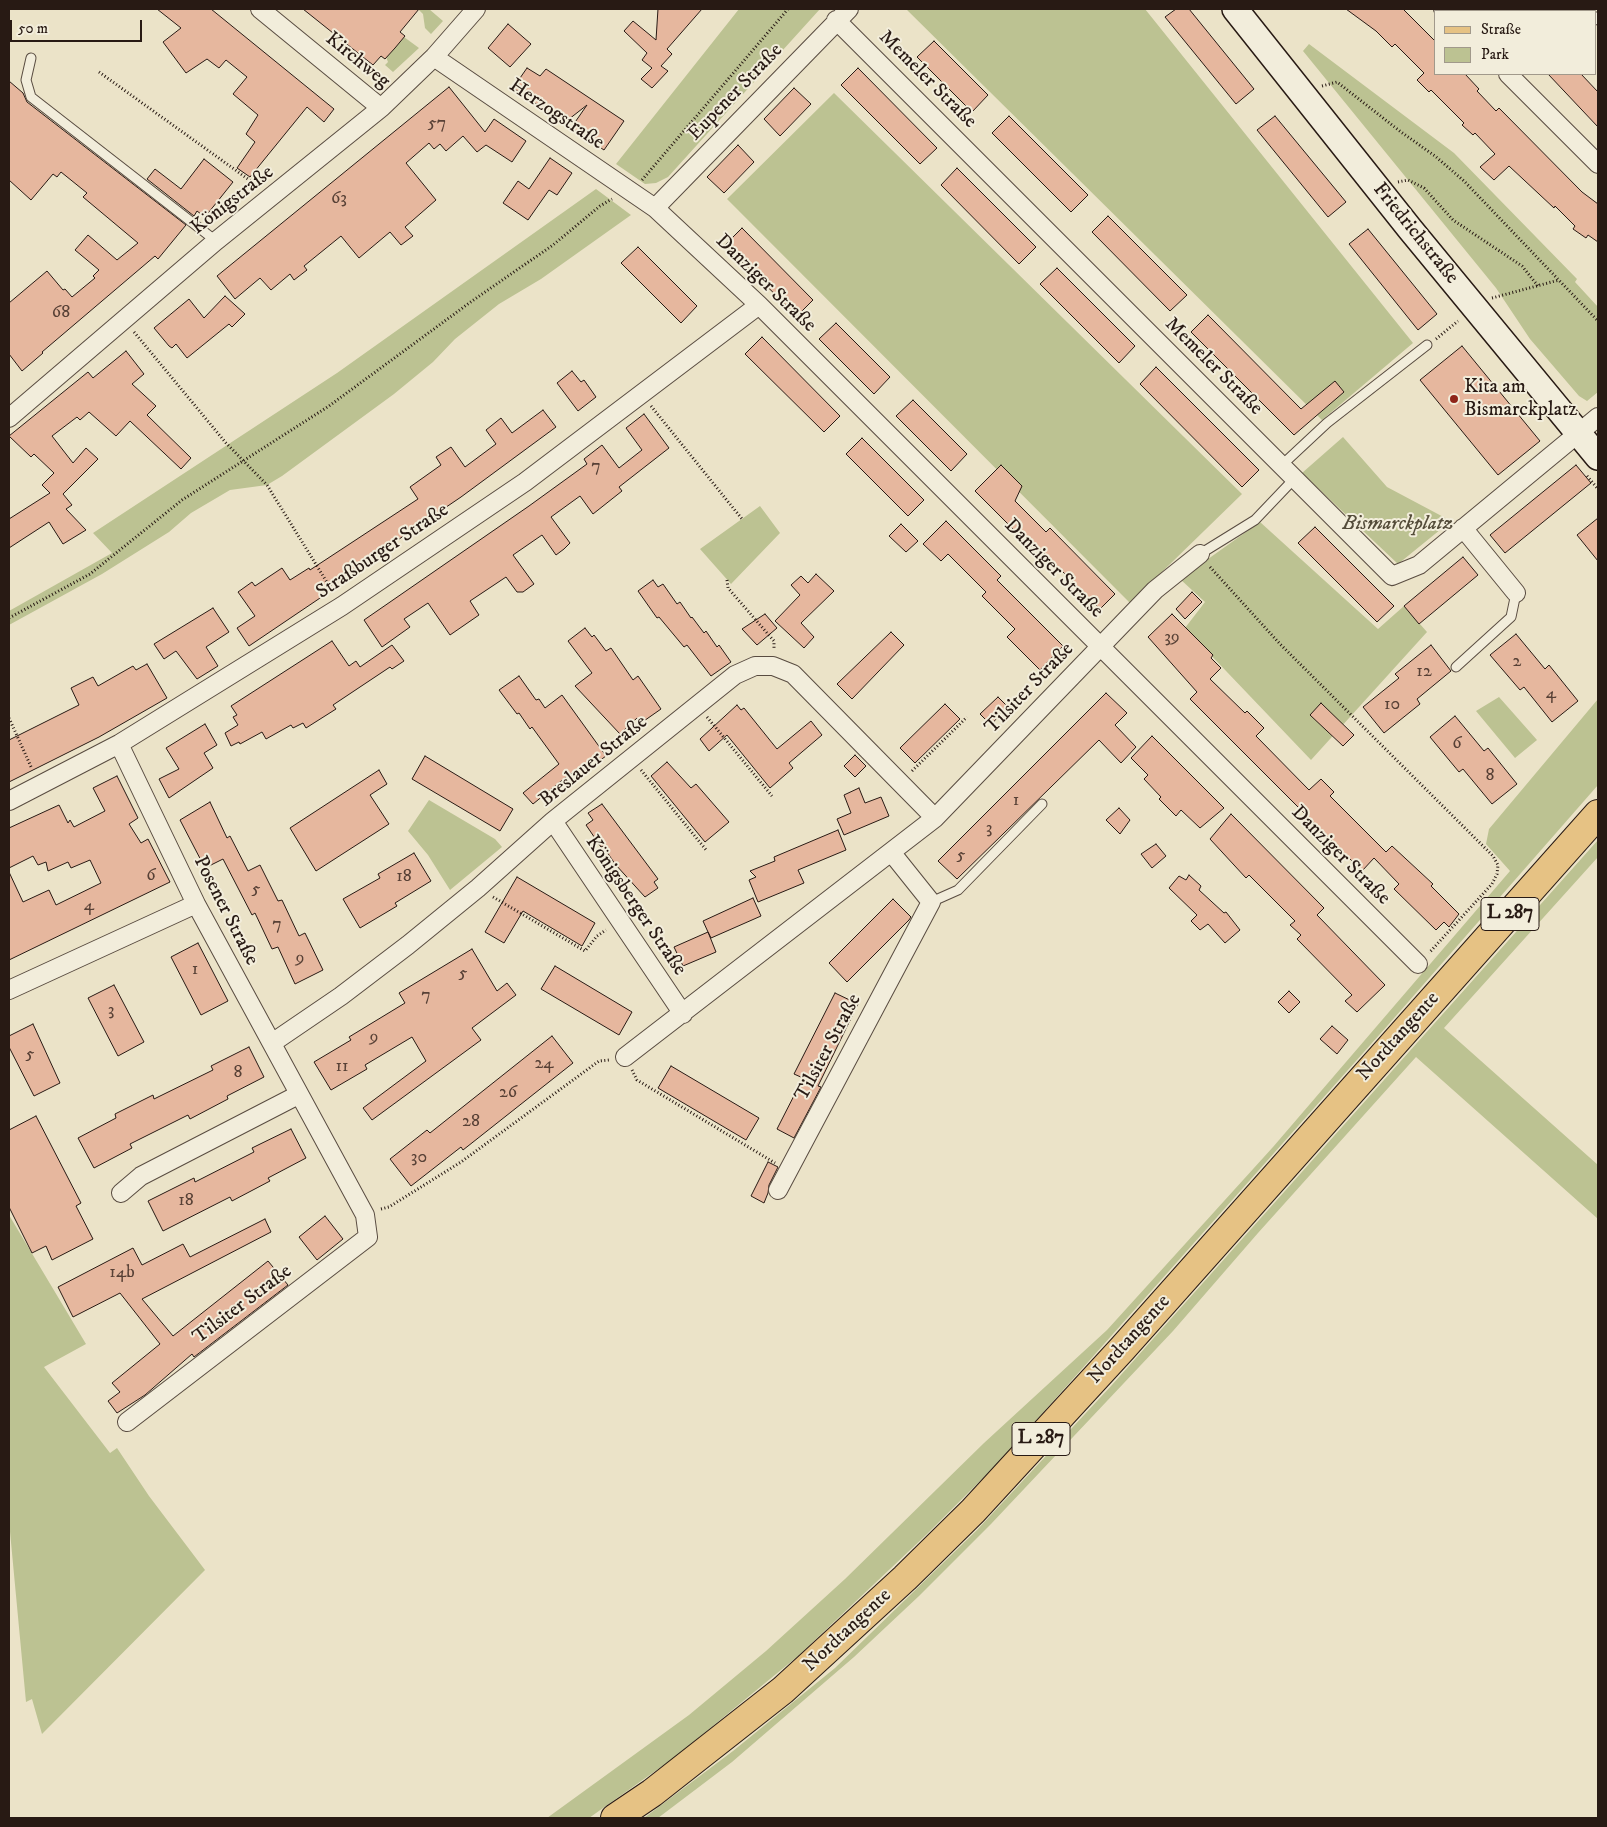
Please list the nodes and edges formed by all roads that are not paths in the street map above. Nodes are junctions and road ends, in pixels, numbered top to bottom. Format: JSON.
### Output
{"nodes":[{"id":1,"x":260,"y":9,"type":"edge"},
{"id":2,"x":476,"y":9,"type":"edge"},
{"id":3,"x":1235,"y":9,"type":"edge"},
{"id":4,"x":843,"y":14,"type":"edge"},
{"id":5,"x":434,"y":57,"type":"junction"},
{"id":6,"x":31,"y":58,"type":"dead end"},
{"id":7,"x":1509,"y":75,"type":"edge"},
{"id":8,"x":381,"y":108,"type":"junction"},
{"id":9,"x":1598,"y":164,"type":"edge"},
{"id":10,"x":655,"y":208,"type":"junction"},
{"id":11,"x":216,"y":241,"type":"junction"},
{"id":12,"x":759,"y":305,"type":"junction"},
{"id":13,"x":1427,"y":346,"type":"road end"},
{"id":14,"x":9,"y":418,"type":"edge"},
{"id":15,"x":1588,"y":424,"type":"edge"},
{"id":16,"x":1598,"y":457,"type":"edge"},
{"id":17,"x":1282,"y":465,"type":"junction"},
{"id":18,"x":1296,"y":478,"type":"junction"},
{"id":19,"x":1463,"y":528,"type":"junction"},
{"id":20,"x":1200,"y":554,"type":"joint"},
{"id":21,"x":1516,"y":593,"type":"joint"},
{"id":22,"x":1100,"y":646,"type":"junction"},
{"id":23,"x":1456,"y":667,"type":"dead end"},
{"id":24,"x":120,"y":744,"type":"junction"},
{"id":25,"x":9,"y":801,"type":"edge"},
{"id":26,"x":1042,"y":804,"type":"dead end"},
{"id":27,"x":1598,"y":814,"type":"edge"},
{"id":28,"x":935,"y":818,"type":"junction"},
{"id":29,"x":553,"y":821,"type":"junction"},
{"id":30,"x":891,"y":852,"type":"junction"},
{"id":31,"x":931,"y":902,"type":"junction"},
{"id":32,"x":196,"y":904,"type":"junction"},
{"id":33,"x":1418,"y":964,"type":"road end"},
{"id":34,"x":9,"y":990,"type":"edge"},
{"id":35,"x":683,"y":1014,"type":"junction"},
{"id":36,"x":272,"y":1043,"type":"junction"},
{"id":37,"x":625,"y":1057,"type":"road end"},
{"id":38,"x":298,"y":1094,"type":"junction"},
{"id":39,"x":778,"y":1190,"type":"dead end"},
{"id":40,"x":121,"y":1193,"type":"dead end"},
{"id":41,"x":365,"y":1214,"type":"joint"},
{"id":42,"x":127,"y":1422,"type":"dead end"},
{"id":43,"x":615,"y":1818,"type":"edge"}],
"edges":[{"from":1,"to":8,"type":"street","name":"Kirchweg"},
{"from":2,"to":5,"type":"street","name":"Königstraße"},
{"from":3,"to":15,"type":"street","name":"Friedrichstraße"},
{"from":4,"to":10,"type":"street","name":"Eupener Straße"},
{"from":4,"to":17,"type":"street","name":"Memeler Straße"},
{"from":5,"to":8,"type":"street","name":"Königstraße"},
{"from":5,"to":10,"type":"street","name":"Herzogstraße"},
{"from":6,"to":11,"type":"lane"},
{"from":7,"to":9,"type":"street"},
{"from":8,"to":11,"type":"street","name":"Königstraße"},
{"from":10,"to":12,"type":"street","name":"Danziger Straße"},
{"from":11,"to":14,"type":"street","name":"Königstraße"},
{"from":12,"to":22,"type":"street","name":"Danziger Straße"},
{"from":12,"to":24,"type":"street","name":"Straßburger Straße"},
{"from":13,"to":17,"type":"lane"},
{"from":15,"to":16,"type":"street","name":"Friedrichstraße"},
{"from":15,"to":19,"type":"street","name":"Memeler Straße"},
{"from":17,"to":18,"type":"street","name":"Memeler Straße"},
{"from":18,"to":19,"type":"street","name":"Memeler Straße"},
{"from":18,"to":20,"type":"lane"},
{"from":19,"to":21,"type":"street"},
{"from":20,"to":22,"type":"street","name":"Tilsiter Straße"},
{"from":21,"to":23,"type":"lane"},
{"from":22,"to":28,"type":"street","name":"Tilsiter Straße"},
{"from":22,"to":33,"type":"street","name":"Danziger Straße"},
{"from":24,"to":25,"type":"street","name":"Straßburger Straße"},
{"from":24,"to":32,"type":"street","name":"Posener Straße"},
{"from":26,"to":31,"type":"lane"},
{"from":27,"to":43,"type":"main road","name":"Nordtangente","number":"L 287"},
{"from":28,"to":29,"type":"street","name":"Breslauer Straße"},
{"from":28,"to":30,"type":"street","name":"Tilsiter Straße"},
{"from":29,"to":35,"type":"street","name":"Königsberger Straße"},
{"from":29,"to":36,"type":"street","name":"Breslauer Straße"},
{"from":30,"to":31,"type":"street"},
{"from":30,"to":35,"type":"street","name":"Tilsiter Straße"},
{"from":31,"to":39,"type":"street","name":"Tilsiter Straße"},
{"from":32,"to":34,"type":"street"},
{"from":32,"to":36,"type":"street","name":"Posener Straße"},
{"from":35,"to":37,"type":"street","name":"Tilsiter Straße"},
{"from":36,"to":38,"type":"street","name":"Posener Straße"},
{"from":38,"to":40,"type":"street"},
{"from":38,"to":41,"type":"street","name":"Posener Straße"},
{"from":41,"to":42,"type":"street","name":"Tilsiter Straße"}]}
